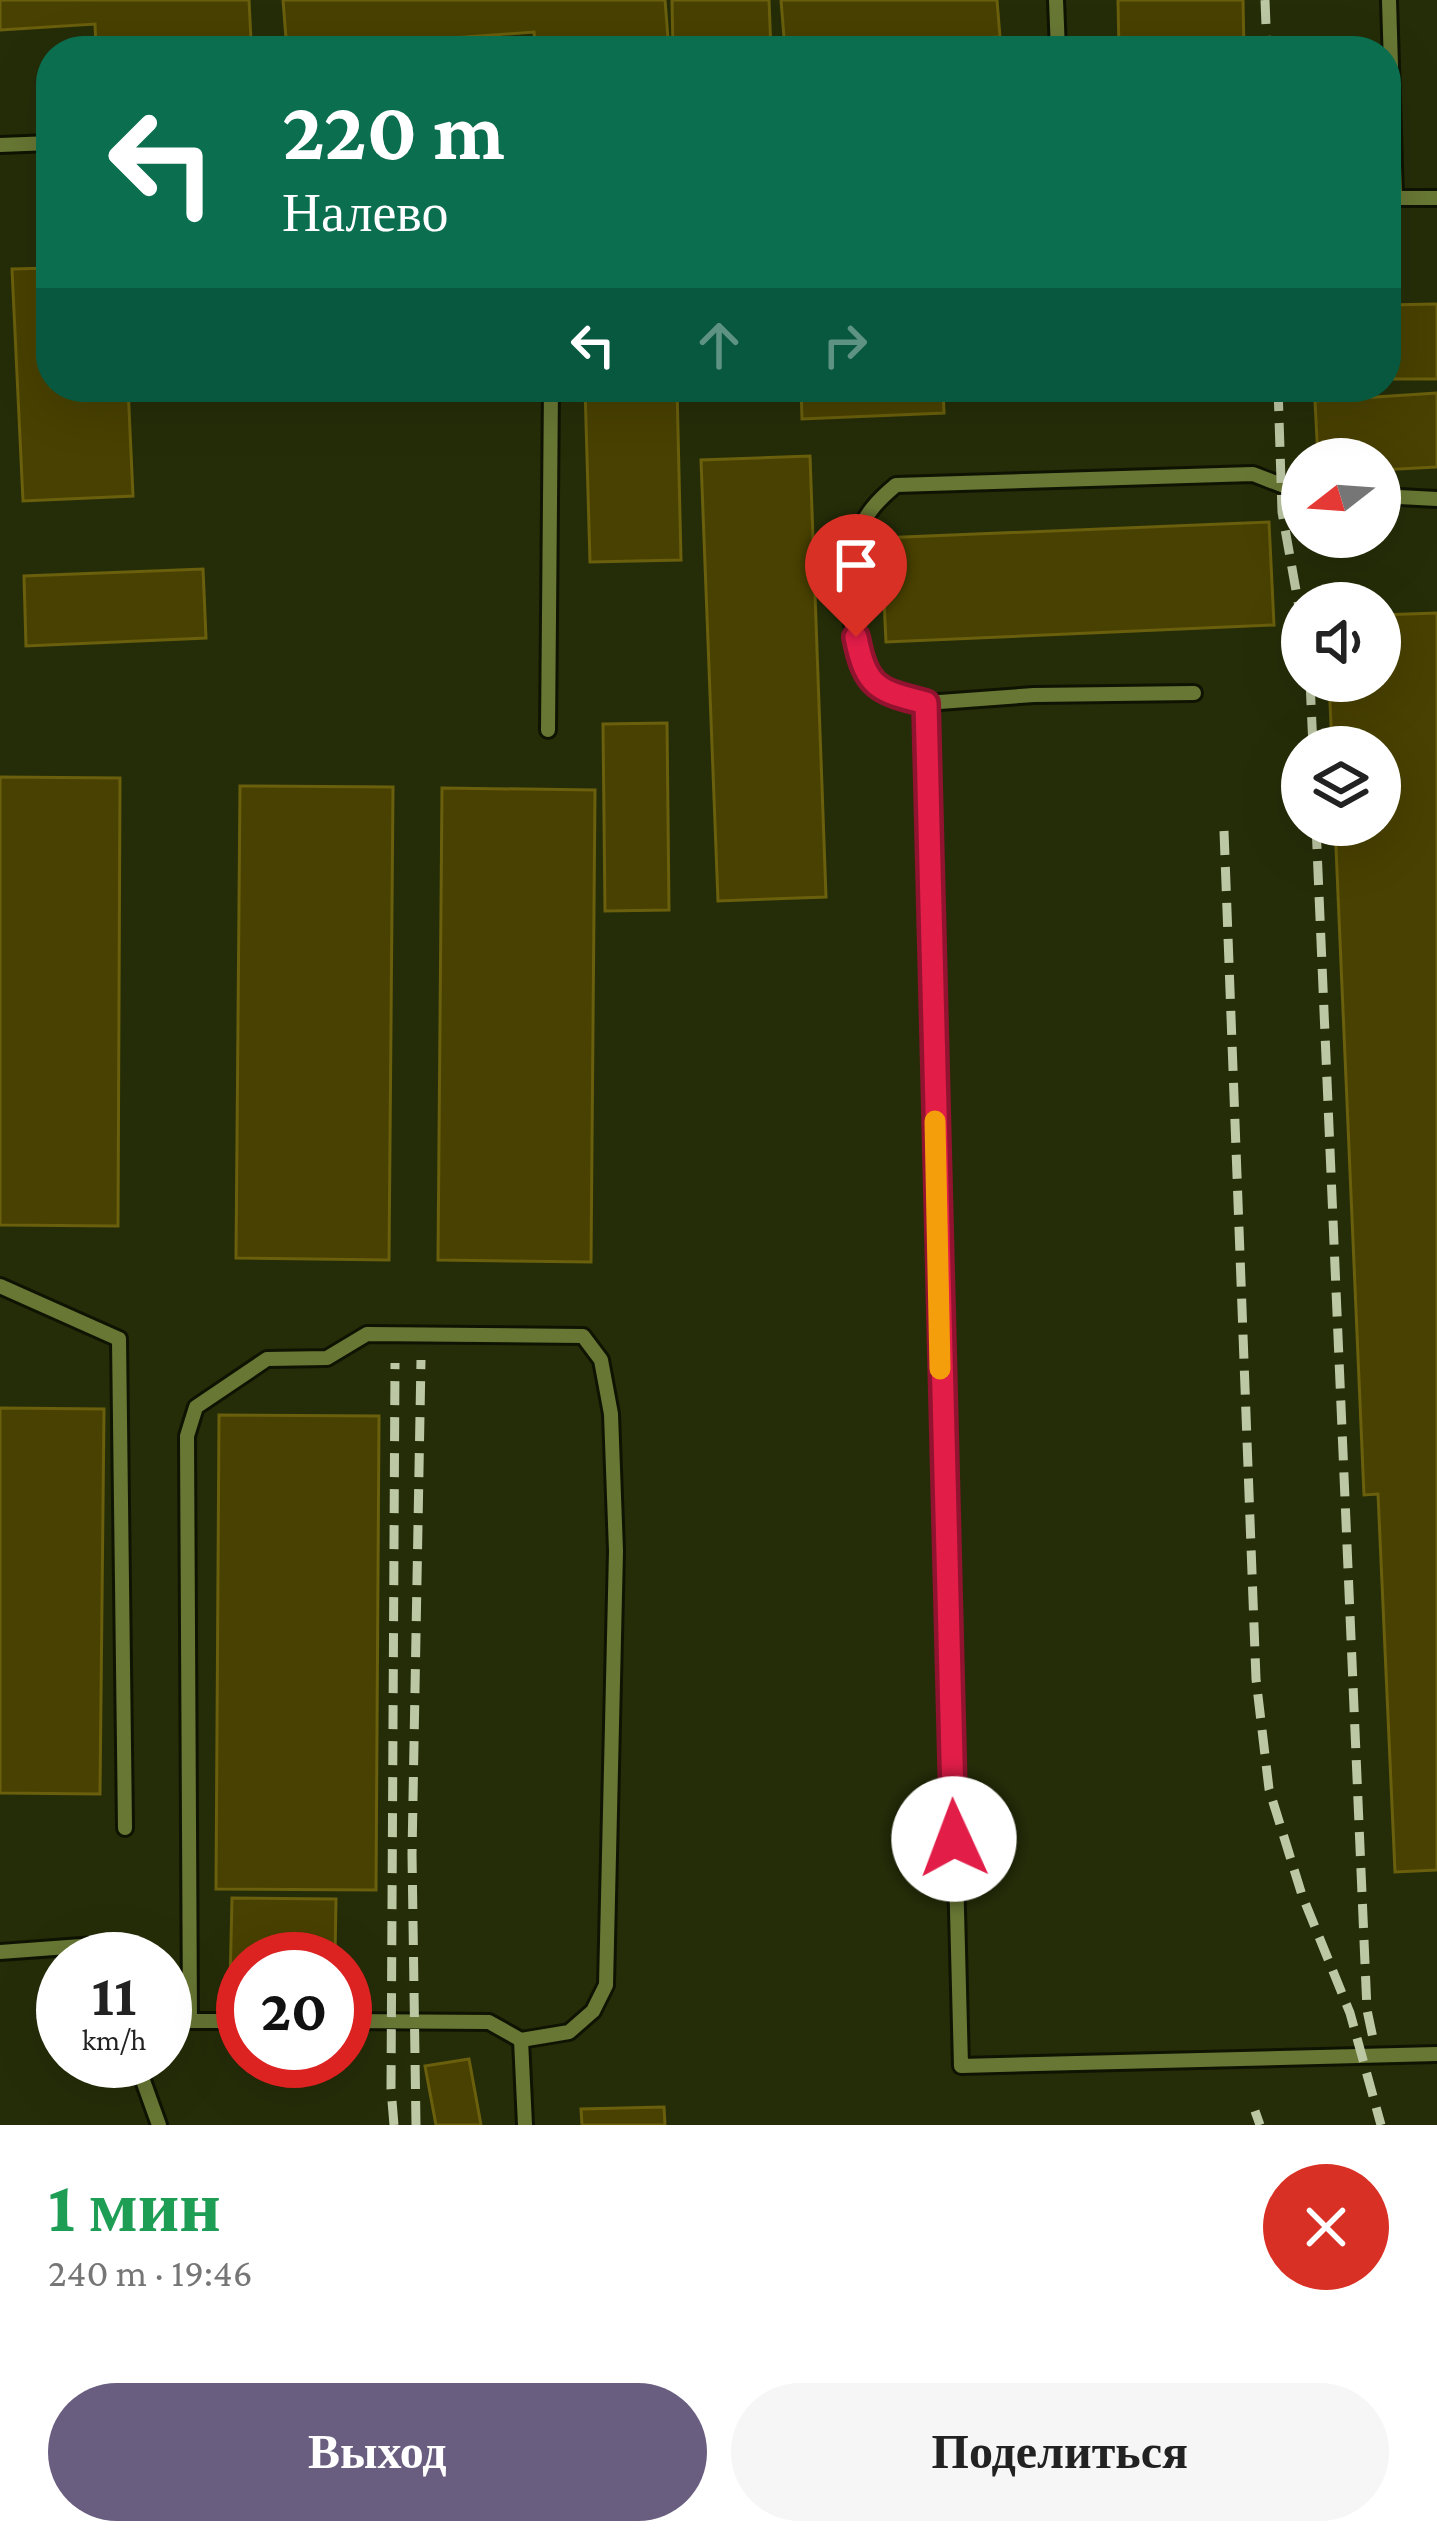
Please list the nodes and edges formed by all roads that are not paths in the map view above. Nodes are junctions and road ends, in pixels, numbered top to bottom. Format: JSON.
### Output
{"nodes":[{"id":1,"x":1056,"y":0,"type":"edge"},
{"id":2,"x":1389,"y":0,"type":"edge"},
{"id":3,"x":1057,"y":36,"type":"edge"},
{"id":4,"x":1389,"y":36,"type":"edge"},
{"id":5,"x":36,"y":143,"type":"edge"},
{"id":6,"x":0,"y":145,"type":"edge"},
{"id":7,"x":1401,"y":198,"type":"edge"},
{"id":8,"x":1437,"y":198,"type":"edge"},
{"id":9,"x":551,"y":402,"type":"edge"},
{"id":10,"x":1281,"y":485,"type":"edge"},
{"id":11,"x":1401,"y":497,"type":"edge"},
{"id":12,"x":1437,"y":499,"type":"edge"},
{"id":13,"x":1194,"y":693,"type":"dead end"},
{"id":14,"x":926,"y":703,"type":"junction"},
{"id":15,"x":548,"y":730,"type":"dead end"},
{"id":16,"x":0,"y":1286,"type":"edge"},
{"id":17,"x":125,"y":1828,"type":"dead end"},
{"id":18,"x":36,"y":1949,"type":"edge"},
{"id":19,"x":0,"y":1952,"type":"edge"},
{"id":20,"x":216,"y":2020,"type":"edge"},
{"id":21,"x":372,"y":2020,"type":"edge"},
{"id":22,"x":521,"y":2039,"type":"junction"},
{"id":23,"x":1437,"y":2054,"type":"edge"},
{"id":24,"x":146,"y":2088,"type":"edge"},
{"id":25,"x":159,"y":2125,"type":"edge"},
{"id":26,"x":525,"y":2125,"type":"edge"}],
"edges":[{"from":1,"to":3,"type":"lane"},
{"from":2,"to":4,"type":"lane"},
{"from":5,"to":6,"type":"lane"},
{"from":7,"to":8,"type":"lane"},
{"from":9,"to":15,"type":"lane"},
{"from":10,"to":14,"type":"lane"},
{"from":11,"to":12,"type":"lane"},
{"from":13,"to":14,"type":"lane"},
{"from":14,"to":23,"type":"lane"},
{"from":16,"to":17,"type":"lane"},
{"from":18,"to":19,"type":"lane"},
{"from":20,"to":22,"type":"lane"},
{"from":21,"to":22,"type":"lane"},
{"from":22,"to":26,"type":"lane"},
{"from":24,"to":25,"type":"lane"}]}
